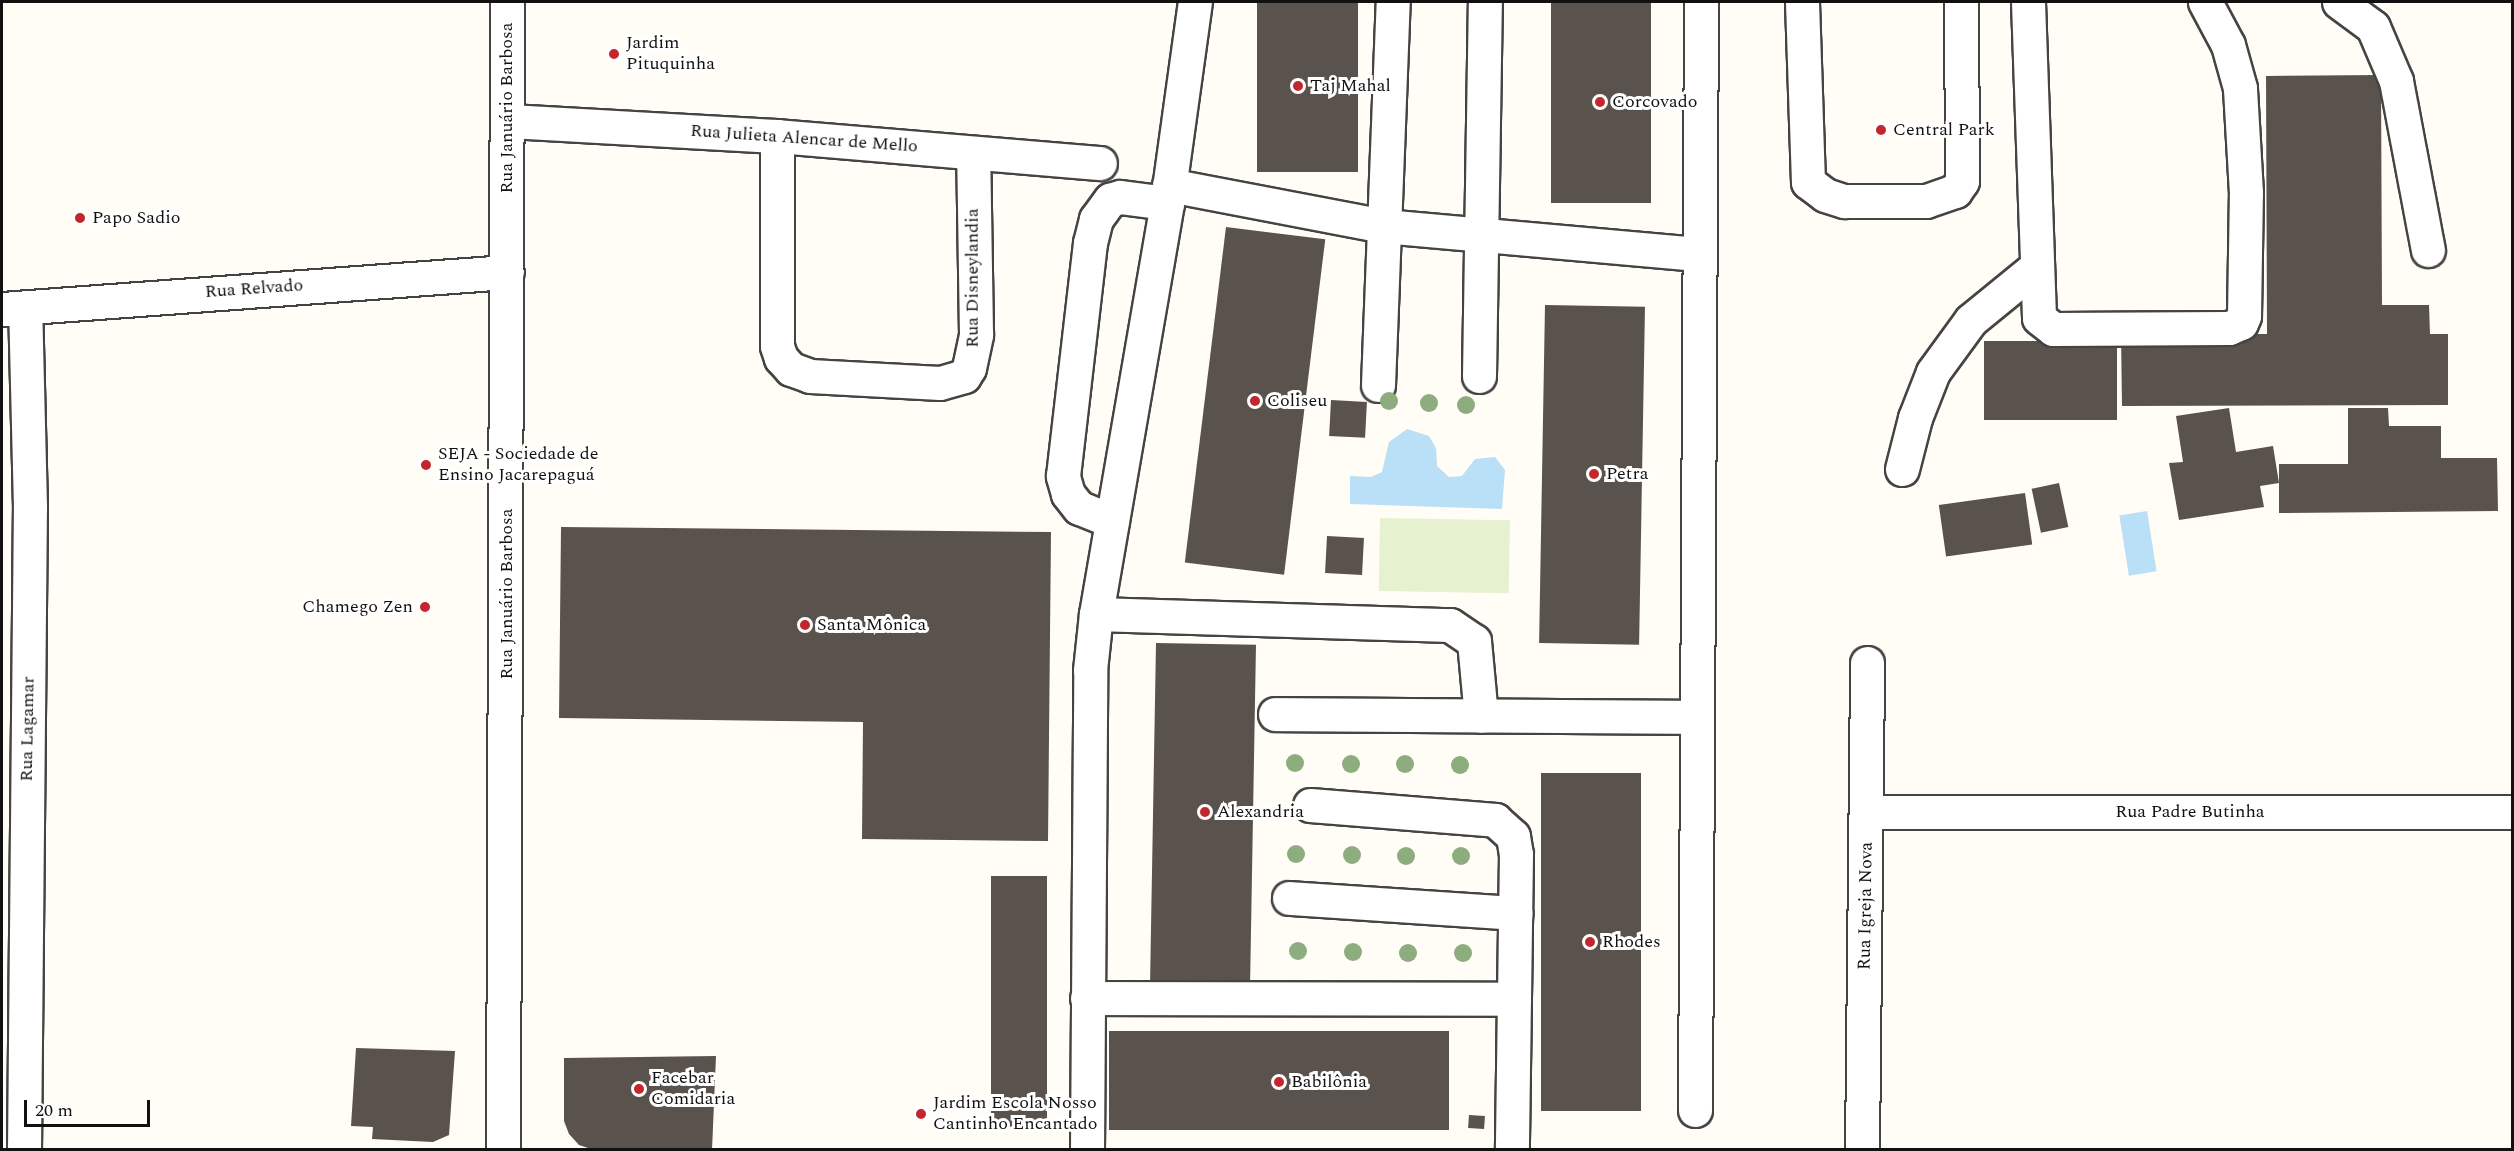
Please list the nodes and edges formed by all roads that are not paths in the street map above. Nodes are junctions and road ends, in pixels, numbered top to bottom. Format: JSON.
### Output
{"nodes":[{"id":1,"x":507,"y":2,"type":"edge"},
{"id":2,"x":1195,"y":2,"type":"edge"},
{"id":3,"x":1394,"y":2,"type":"edge"},
{"id":4,"x":1485,"y":2,"type":"edge"},
{"id":5,"x":1701,"y":2,"type":"edge"},
{"id":6,"x":1802,"y":2,"type":"edge"},
{"id":7,"x":1961,"y":2,"type":"edge"},
{"id":8,"x":2028,"y":2,"type":"edge"},
{"id":9,"x":2205,"y":2,"type":"edge"},
{"id":10,"x":2339,"y":2,"type":"edge"},
{"id":11,"x":508,"y":121,"type":"junction"},
{"id":12,"x":777,"y":136,"type":"junction"},
{"id":13,"x":973,"y":153,"type":"junction"},
{"id":14,"x":1100,"y":163,"type":"dead end"},
{"id":15,"x":1168,"y":194,"type":"junction"},
{"id":16,"x":1383,"y":226,"type":"junction"},
{"id":17,"x":1481,"y":237,"type":"junction"},
{"id":18,"x":2427,"y":249,"type":"dead end"},
{"id":19,"x":1698,"y":254,"type":"junction"},
{"id":20,"x":2036,"y":267,"type":"junction"},
{"id":21,"x":507,"y":272,"type":"junction"},
{"id":22,"x":13,"y":309,"type":"edge"},
{"id":23,"x":1479,"y":376,"type":"dead end"},
{"id":24,"x":1378,"y":385,"type":"dead end"},
{"id":25,"x":1902,"y":469,"type":"dead end"},
{"id":26,"x":1112,"y":521,"type":"junction"},
{"id":27,"x":1096,"y":614,"type":"junction"},
{"id":28,"x":1867,"y":663,"type":"dead end"},
{"id":29,"x":1275,"y":714,"type":"dead end"},
{"id":30,"x":1481,"y":716,"type":"junction"},
{"id":31,"x":1696,"y":717,"type":"junction"},
{"id":32,"x":1310,"y":805,"type":"dead end"},
{"id":33,"x":1867,"y":812,"type":"junction"},
{"id":34,"x":2512,"y":813,"type":"edge"},
{"id":35,"x":1289,"y":897,"type":"dead end"},
{"id":36,"x":1516,"y":913,"type":"junction"},
{"id":37,"x":1087,"y":998,"type":"junction"},
{"id":38,"x":1514,"y":999,"type":"junction"},
{"id":39,"x":1695,"y":1110,"type":"dead end"},
{"id":40,"x":24,"y":1149,"type":"edge"},
{"id":41,"x":503,"y":1149,"type":"edge"},
{"id":42,"x":1087,"y":1149,"type":"edge"},
{"id":43,"x":1512,"y":1149,"type":"edge"},
{"id":44,"x":1862,"y":1149,"type":"edge"}],
"edges":[{"from":1,"to":11,"type":"street","name":"Rua Januário Barbosa"},
{"from":2,"to":15,"type":"street"},
{"from":3,"to":16,"type":"street"},
{"from":4,"to":17,"type":"street"},
{"from":5,"to":19,"type":"street"},
{"from":6,"to":7,"type":"street"},
{"from":8,"to":20,"type":"street"},
{"from":9,"to":20,"type":"street"},
{"from":10,"to":18,"type":"street"},
{"from":11,"to":12,"type":"street","name":"Rua Julieta Alencar de Mello"},
{"from":11,"to":21,"type":"street","name":"Rua Januário Barbosa"},
{"from":12,"to":13,"type":"street","name":"Rua Julieta Alencar de Mello"},
{"from":12,"to":13,"type":"street","name":"Rua Disneylandia"},
{"from":13,"to":14,"type":"street","name":"Rua Julieta Alencar de Mello"},
{"from":15,"to":16,"type":"street"},
{"from":15,"to":26,"type":"street"},
{"from":15,"to":26,"type":"street"},
{"from":16,"to":17,"type":"street"},
{"from":16,"to":24,"type":"street"},
{"from":17,"to":19,"type":"street"},
{"from":17,"to":23,"type":"street"},
{"from":19,"to":31,"type":"street"},
{"from":20,"to":25,"type":"street"},
{"from":21,"to":22,"type":"street","name":"Rua Relvado"},
{"from":21,"to":41,"type":"street","name":"Rua Januário Barbosa"},
{"from":22,"to":40,"type":"street","name":"Rua Lagamar"},
{"from":26,"to":27,"type":"street"},
{"from":27,"to":30,"type":"street"},
{"from":27,"to":37,"type":"street"},
{"from":28,"to":33,"type":"street","name":"Rua Igreja Nova"},
{"from":29,"to":30,"type":"street"},
{"from":30,"to":31,"type":"street"},
{"from":31,"to":39,"type":"street"},
{"from":32,"to":36,"type":"street"},
{"from":33,"to":34,"type":"street","name":"Rua Padre Butinha"},
{"from":33,"to":44,"type":"street","name":"Rua Igreja Nova"},
{"from":35,"to":36,"type":"street"},
{"from":36,"to":38,"type":"street"},
{"from":37,"to":38,"type":"street"},
{"from":37,"to":42,"type":"street"},
{"from":38,"to":43,"type":"street"}]}
